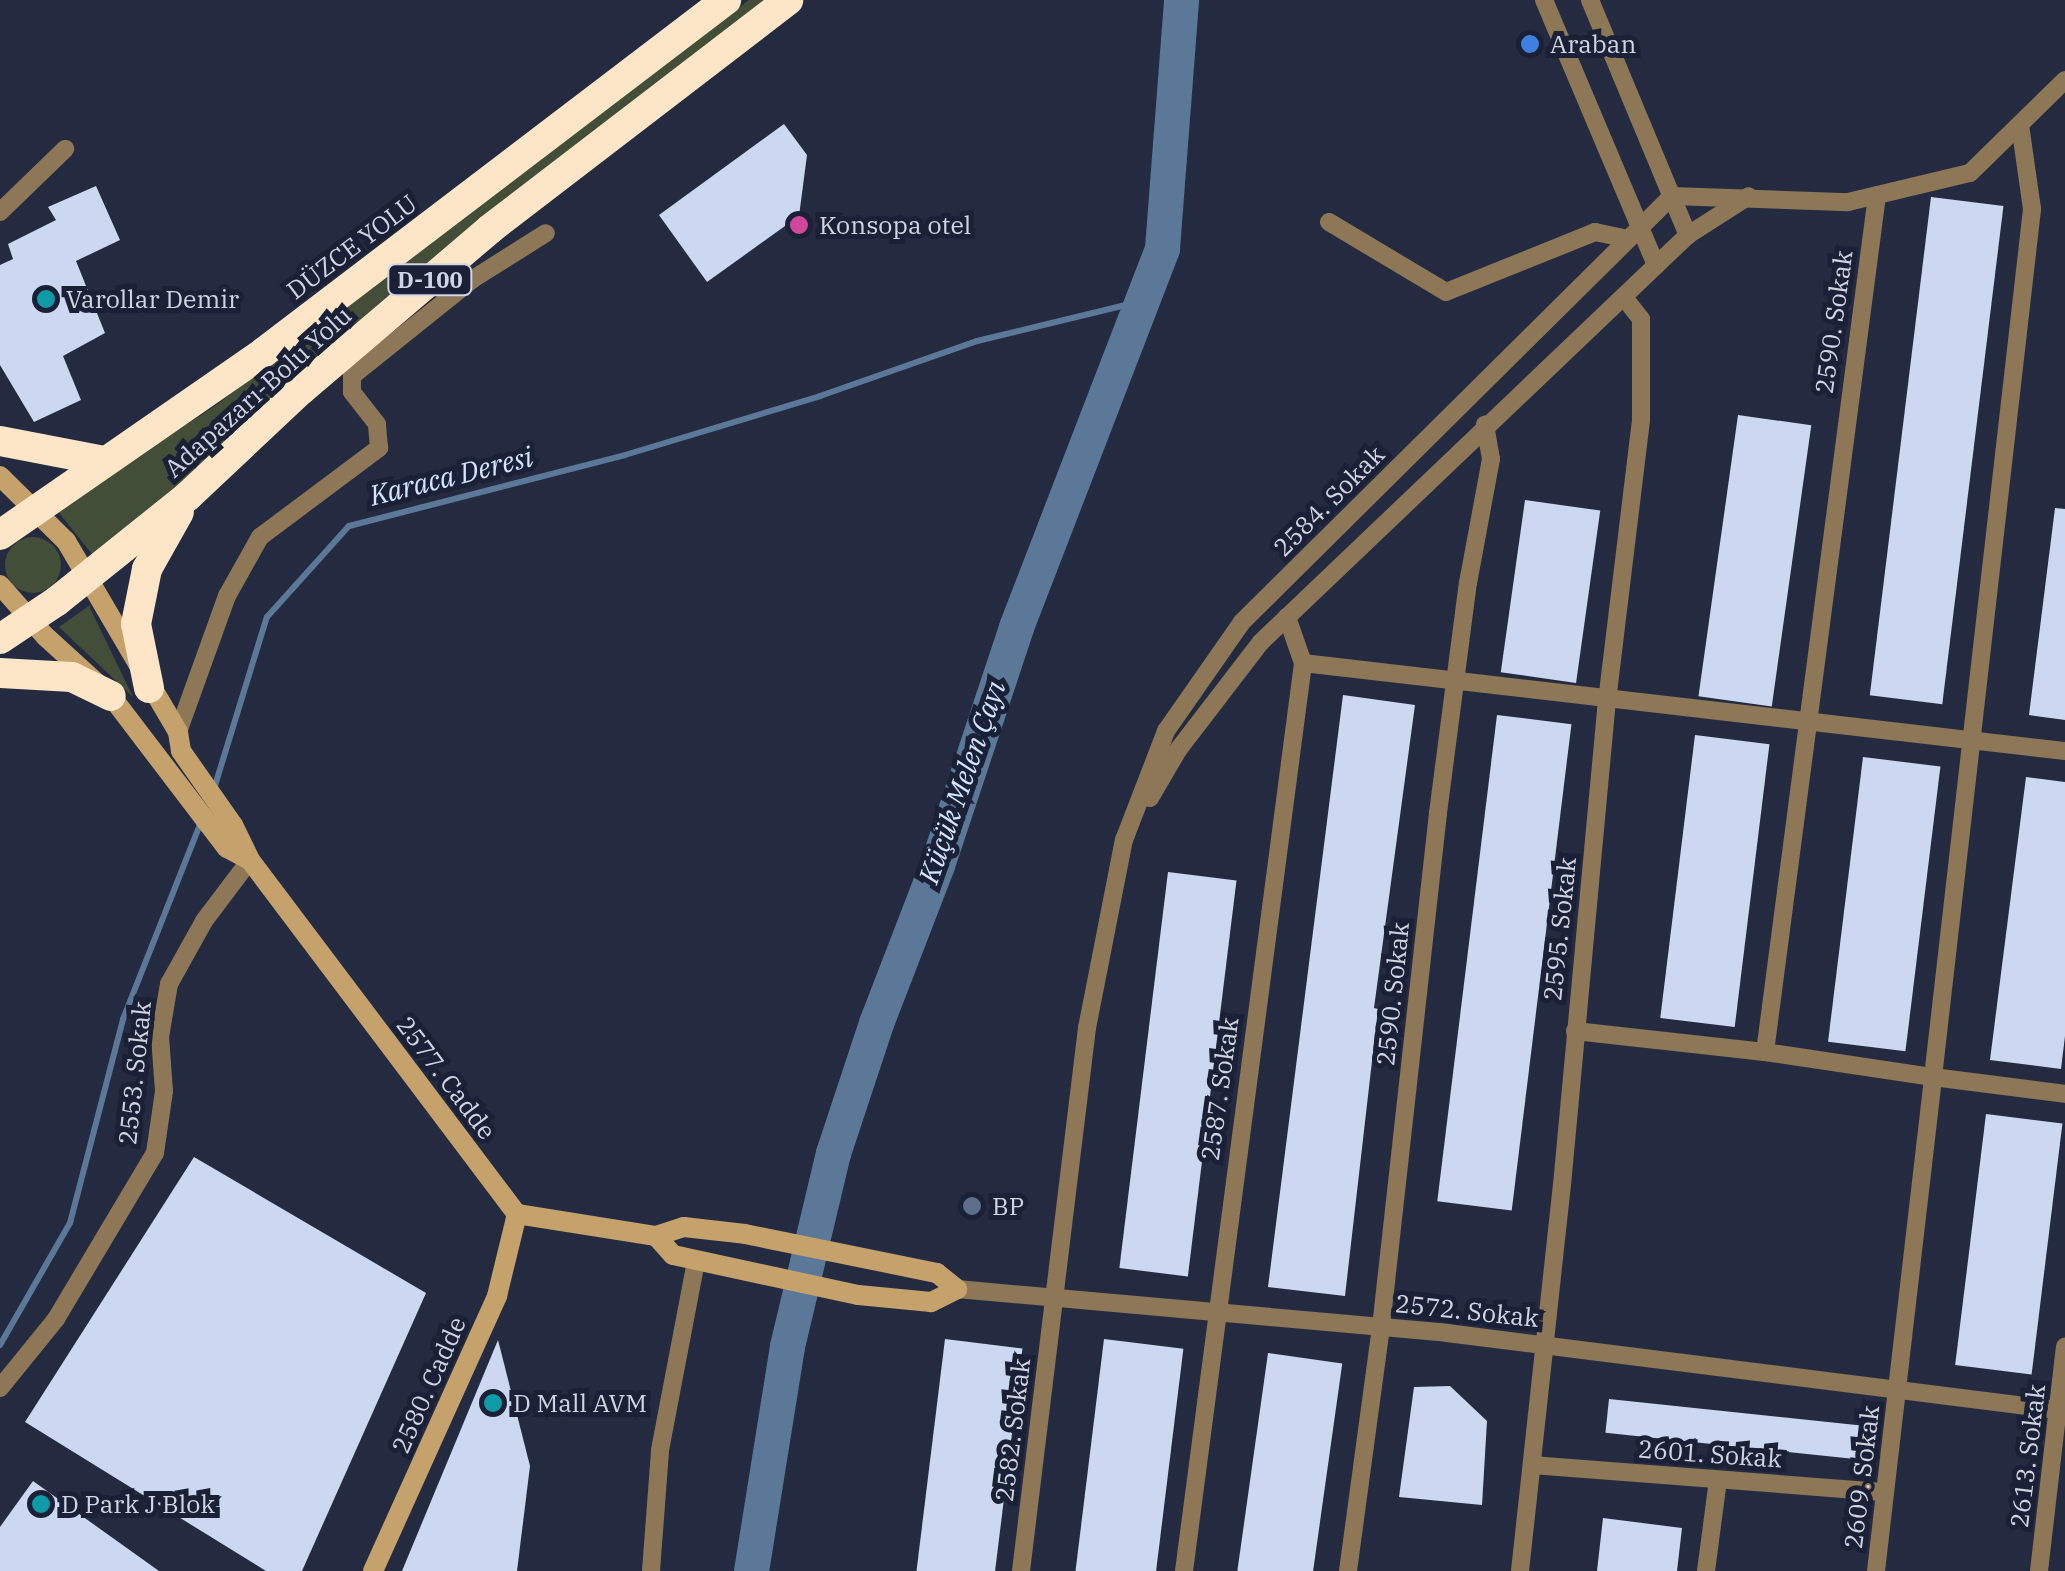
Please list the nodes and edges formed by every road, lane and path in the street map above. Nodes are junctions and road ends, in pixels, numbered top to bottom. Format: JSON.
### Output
{"nodes":[{"id":1,"x":726,"y":0,"type":"edge"},
{"id":2,"x":788,"y":0,"type":"edge"},
{"id":3,"x":1544,"y":0,"type":"edge"},
{"id":4,"x":1590,"y":0,"type":"edge"},
{"id":5,"x":2065,"y":80,"type":"edge"},
{"id":6,"x":2020,"y":125,"type":"junction"},
{"id":7,"x":65,"y":149,"type":"dead end"},
{"id":8,"x":1878,"y":195,"type":"junction"},
{"id":9,"x":1672,"y":196,"type":"junction"},
{"id":10,"x":1749,"y":196,"type":"junction"},
{"id":11,"x":0,"y":212,"type":"edge"},
{"id":12,"x":1329,"y":222,"type":"dead end"},
{"id":13,"x":546,"y":232,"type":"dead end"},
{"id":14,"x":1635,"y":232,"type":"junction"},
{"id":15,"x":1688,"y":235,"type":"junction"},
{"id":16,"x":1656,"y":265,"type":"junction"},
{"id":17,"x":1624,"y":297,"type":"junction"},
{"id":18,"x":1485,"y":425,"type":"junction"},
{"id":19,"x":0,"y":441,"type":"edge"},
{"id":20,"x":104,"y":461,"type":"junction"},
{"id":21,"x":0,"y":476,"type":"edge"},
{"id":22,"x":188,"y":496,"type":"junction"},
{"id":23,"x":33,"y":511,"type":"junction"},
{"id":24,"x":3,"y":533,"type":"edge"},
{"id":25,"x":86,"y":577,"type":"junction"},
{"id":26,"x":0,"y":586,"type":"edge"},
{"id":27,"x":1286,"y":618,"type":"junction"},
{"id":28,"x":30,"y":619,"type":"junction"},
{"id":29,"x":0,"y":639,"type":"edge"},
{"id":30,"x":1303,"y":663,"type":"junction"},
{"id":31,"x":0,"y":673,"type":"edge"},
{"id":32,"x":1455,"y":682,"type":"junction"},
{"id":33,"x":149,"y":688,"type":"junction"},
{"id":34,"x":111,"y":696,"type":"junction"},
{"id":35,"x":1608,"y":701,"type":"junction"},
{"id":36,"x":1808,"y":723,"type":"junction"},
{"id":37,"x":180,"y":741,"type":"junction"},
{"id":38,"x":1972,"y":741,"type":"junction"},
{"id":39,"x":2065,"y":751,"type":"edge"},
{"id":40,"x":1124,"y":840,"type":"junction"},
{"id":41,"x":250,"y":860,"type":"junction"},
{"id":42,"x":1575,"y":1031,"type":"junction"},
{"id":43,"x":1765,"y":1052,"type":"junction"},
{"id":44,"x":1933,"y":1077,"type":"junction"},
{"id":45,"x":2065,"y":1094,"type":"edge"},
{"id":46,"x":517,"y":1214,"type":"junction"},
{"id":47,"x":656,"y":1236,"type":"junction"},
{"id":48,"x":696,"y":1261,"type":"junction"},
{"id":49,"x":957,"y":1289,"type":"junction"},
{"id":50,"x":1055,"y":1296,"type":"junction"},
{"id":51,"x":1215,"y":1311,"type":"junction"},
{"id":52,"x":1381,"y":1327,"type":"junction"},
{"id":53,"x":1546,"y":1345,"type":"junction"},
{"id":54,"x":2065,"y":1346,"type":"edge"},
{"id":55,"x":0,"y":1388,"type":"edge"},
{"id":56,"x":1897,"y":1389,"type":"junction"},
{"id":57,"x":2062,"y":1410,"type":"edge"},
{"id":58,"x":1532,"y":1465,"type":"junction"},
{"id":59,"x":1718,"y":1480,"type":"junction"},
{"id":60,"x":1885,"y":1492,"type":"junction"},
{"id":61,"x":373,"y":1571,"type":"edge"},
{"id":62,"x":650,"y":1571,"type":"edge"},
{"id":63,"x":1021,"y":1571,"type":"edge"},
{"id":64,"x":1184,"y":1571,"type":"edge"},
{"id":65,"x":1348,"y":1571,"type":"edge"},
{"id":66,"x":1520,"y":1571,"type":"edge"},
{"id":67,"x":1706,"y":1571,"type":"edge"},
{"id":68,"x":1876,"y":1571,"type":"edge"},
{"id":69,"x":2039,"y":1571,"type":"edge"}],
"edges":[{"from":1,"to":20,"type":"highway","name":"DÜZCE YOLU","number":"D-100"},
{"from":2,"to":22,"type":"highway","name":"Adapazarı-Bolu Yolu","number":"D-100"},
{"from":3,"to":14,"type":"street"},
{"from":4,"to":9,"type":"street"},
{"from":5,"to":6,"type":"street"},
{"from":6,"to":8,"type":"street"},
{"from":6,"to":38,"type":"street"},
{"from":7,"to":11,"type":"street"},
{"from":8,"to":10,"type":"street"},
{"from":8,"to":36,"type":"street","name":"2590. Sokak"},
{"from":9,"to":10,"type":"street"},
{"from":9,"to":14,"type":"street","name":"2584. Sokak"},
{"from":9,"to":15,"type":"street"},
{"from":10,"to":15,"type":"street","name":"2584. Sokak"},
{"from":12,"to":14,"type":"street"},
{"from":13,"to":37,"type":"street"},
{"from":14,"to":16,"type":"street"},
{"from":14,"to":40,"type":"street","name":"2584. Sokak"},
{"from":15,"to":16,"type":"street","name":"2584. Sokak"},
{"from":16,"to":17,"type":"street","name":"2584. Sokak"},
{"from":17,"to":18,"type":"street","name":"2584. Sokak"},
{"from":17,"to":35,"type":"street","name":"2595. Sokak"},
{"from":18,"to":27,"type":"street","name":"2584. Sokak"},
{"from":18,"to":32,"type":"street","name":"2590. Sokak"},
{"from":19,"to":20,"type":"highway"},
{"from":20,"to":23,"type":"highway","name":"DÜZCE YOLU","number":"D-100"},
{"from":21,"to":23,"type":"street"},
{"from":22,"to":25,"type":"highway","name":"Adapazarı-Bolu Yolu","number":"D-100"},
{"from":22,"to":33,"type":"highway"},
{"from":23,"to":24,"type":"highway","name":"DÜZCE YOLU","number":"D-100"},
{"from":23,"to":25,"type":"street"},
{"from":25,"to":28,"type":"highway","name":"Adapazarı-Bolu Yolu","number":"D-100"},
{"from":25,"to":33,"type":"street"},
{"from":26,"to":28,"type":"street"},
{"from":27,"to":30,"type":"street","name":"2587. Sokak"},
{"from":27,"to":40,"type":"street","name":"2584. Sokak"},
{"from":28,"to":29,"type":"highway","name":"Adapazarı-Bolu Yolu","number":"D-100"},
{"from":28,"to":34,"type":"street"},
{"from":30,"to":32,"type":"street"},
{"from":30,"to":51,"type":"street","name":"2587. Sokak"},
{"from":31,"to":34,"type":"highway"},
{"from":32,"to":35,"type":"street"},
{"from":32,"to":52,"type":"street","name":"2590. Sokak"},
{"from":33,"to":37,"type":"street"},
{"from":34,"to":41,"type":"street"},
{"from":35,"to":36,"type":"street"},
{"from":35,"to":42,"type":"street","name":"2595. Sokak"},
{"from":36,"to":38,"type":"street"},
{"from":36,"to":43,"type":"street","name":"2590. Sokak"},
{"from":37,"to":41,"type":"street"},
{"from":38,"to":39,"type":"street"},
{"from":38,"to":44,"type":"street"},
{"from":40,"to":50,"type":"street","name":"2584. Sokak"},
{"from":41,"to":46,"type":"street","name":"2577. Cadde"},
{"from":41,"to":55,"type":"street","name":"2553. Sokak"},
{"from":42,"to":43,"type":"street"},
{"from":42,"to":53,"type":"street","name":"2595. Sokak"},
{"from":43,"to":44,"type":"street"},
{"from":44,"to":45,"type":"street"},
{"from":44,"to":56,"type":"street"},
{"from":46,"to":47,"type":"street"},
{"from":46,"to":61,"type":"street","name":"2580. Cadde"},
{"from":47,"to":48,"type":"street"},
{"from":47,"to":49,"type":"street","name":"2572. Sokak"},
{"from":48,"to":49,"type":"street"},
{"from":48,"to":62,"type":"street"},
{"from":49,"to":50,"type":"street","name":"2572. Sokak"},
{"from":50,"to":51,"type":"street","name":"2572. Sokak"},
{"from":50,"to":63,"type":"street","name":"2582. Sokak"},
{"from":51,"to":52,"type":"street","name":"2572. Sokak"},
{"from":51,"to":64,"type":"street","name":"2587. Sokak"},
{"from":52,"to":53,"type":"street","name":"2572. Sokak"},
{"from":52,"to":65,"type":"street","name":"2590. Sokak"},
{"from":53,"to":56,"type":"street","name":"2572. Sokak"},
{"from":53,"to":58,"type":"street","name":"2595. Sokak"},
{"from":54,"to":57,"type":"street","name":"2613. Sokak"},
{"from":56,"to":57,"type":"street","name":"2572. Sokak"},
{"from":56,"to":60,"type":"street","name":"2609. Sokak"},
{"from":57,"to":69,"type":"street","name":"2613. Sokak"},
{"from":58,"to":59,"type":"street","name":"2601. Sokak"},
{"from":58,"to":66,"type":"street","name":"2595. Sokak"},
{"from":59,"to":60,"type":"street","name":"2601. Sokak"},
{"from":59,"to":67,"type":"street"},
{"from":60,"to":68,"type":"street","name":"2609. Sokak"}]}
